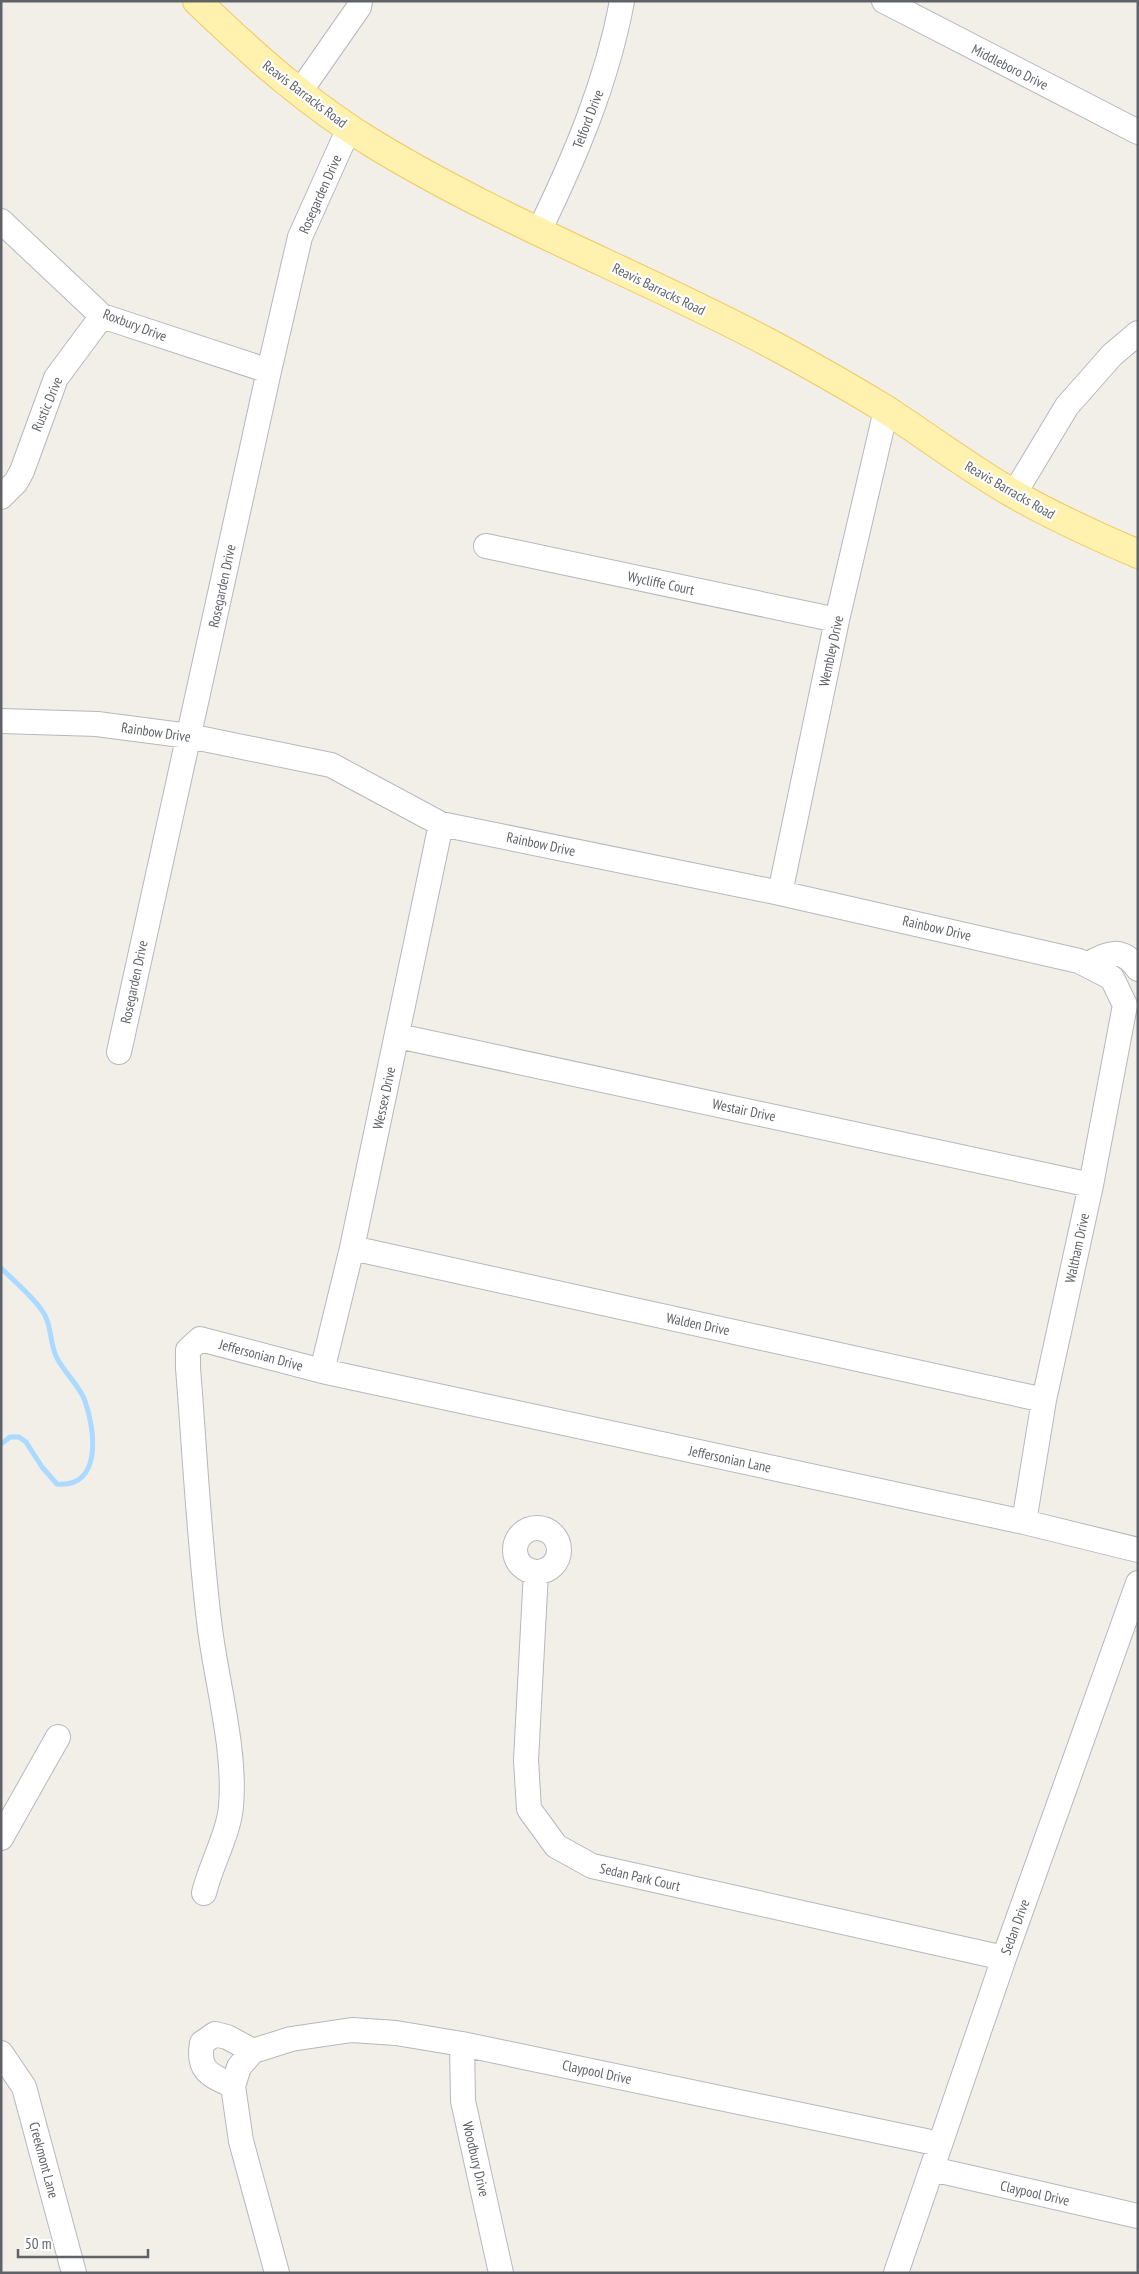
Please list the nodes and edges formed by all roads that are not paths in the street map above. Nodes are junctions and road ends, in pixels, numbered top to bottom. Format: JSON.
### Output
{"nodes":[{"id":1,"x":197,"y":1,"type":"edge"},
{"id":2,"x":360,"y":1,"type":"edge"},
{"id":3,"x":622,"y":1,"type":"edge"},
{"id":4,"x":884,"y":1,"type":"edge"},
{"id":5,"x":299,"y":93,"type":"junction"},
{"id":6,"x":349,"y":128,"type":"junction"},
{"id":7,"x":1138,"y":132,"type":"edge"},
{"id":8,"x":1,"y":221,"type":"edge"},
{"id":9,"x":539,"y":231,"type":"junction"},
{"id":10,"x":102,"y":316,"type":"junction"},
{"id":11,"x":1138,"y":333,"type":"edge"},
{"id":12,"x":269,"y":371,"type":"junction"},
{"id":13,"x":886,"y":410,"type":"junction"},
{"id":14,"x":1014,"y":494,"type":"junction"},
{"id":15,"x":1,"y":497,"type":"edge"},
{"id":16,"x":486,"y":546,"type":"dead end"},
{"id":17,"x":1138,"y":554,"type":"edge"},
{"id":18,"x":837,"y":620,"type":"junction"},
{"id":19,"x":1,"y":721,"type":"edge"},
{"id":20,"x":189,"y":736,"type":"junction"},
{"id":21,"x":441,"y":824,"type":"junction"},
{"id":22,"x":780,"y":893,"type":"junction"},
{"id":23,"x":1087,"y":965,"type":"junction"},
{"id":24,"x":1138,"y":969,"type":"edge"},
{"id":25,"x":1112,"y":978,"type":"joint"},
{"id":26,"x":1131,"y":998,"type":"edge"},
{"id":27,"x":398,"y":1036,"type":"junction"},
{"id":28,"x":119,"y":1052,"type":"dead end"},
{"id":29,"x":1091,"y":1185,"type":"junction"},
{"id":30,"x":352,"y":1248,"type":"junction"},
{"id":31,"x":322,"y":1371,"type":"junction"},
{"id":32,"x":1044,"y":1400,"type":"junction"},
{"id":33,"x":1024,"y":1522,"type":"junction"},
{"id":34,"x":1138,"y":1550,"type":"edge"},
{"id":35,"x":536,"y":1572,"type":"dead end"},
{"id":36,"x":1138,"y":1583,"type":"edge"},
{"id":37,"x":58,"y":1737,"type":"dead end"},
{"id":38,"x":1,"y":1838,"type":"edge"},
{"id":39,"x":204,"y":1893,"type":"dead end"},
{"id":40,"x":1004,"y":1958,"type":"junction"},
{"id":41,"x":462,"y":2044,"type":"junction"},
{"id":42,"x":253,"y":2051,"type":"junction"},
{"id":43,"x":1,"y":2053,"type":"edge"},
{"id":44,"x":232,"y":2086,"type":"junction"},
{"id":45,"x":940,"y":2144,"type":"junction"},
{"id":46,"x":932,"y":2169,"type":"junction"},
{"id":47,"x":1138,"y":2216,"type":"edge"},
{"id":48,"x":74,"y":2273,"type":"edge"},
{"id":49,"x":277,"y":2273,"type":"edge"},
{"id":50,"x":502,"y":2273,"type":"edge"},
{"id":51,"x":896,"y":2273,"type":"edge"}],
"edges":[{"from":1,"to":5,"type":"main road","name":"Reavis Barracks Road"},
{"from":2,"to":5,"type":"street"},
{"from":3,"to":9,"type":"street","name":"Telford Drive"},
{"from":4,"to":7,"type":"street","name":"Middleboro Drive"},
{"from":5,"to":6,"type":"main road","name":"Reavis Barracks Road"},
{"from":6,"to":9,"type":"main road","name":"Reavis Barracks Road"},
{"from":6,"to":12,"type":"street","name":"Rosegarden Drive"},
{"from":8,"to":10,"type":"street","name":"Roxbury Drive"},
{"from":9,"to":13,"type":"main road","name":"Reavis Barracks Road"},
{"from":10,"to":12,"type":"street","name":"Roxbury Drive"},
{"from":10,"to":15,"type":"street","name":"Rustic Drive"},
{"from":11,"to":14,"type":"street"},
{"from":12,"to":20,"type":"street","name":"Rosegarden Drive"},
{"from":13,"to":14,"type":"main road","name":"Reavis Barracks Road"},
{"from":13,"to":18,"type":"street","name":"Wembley Drive"},
{"from":14,"to":17,"type":"main road","name":"Reavis Barracks Road"},
{"from":16,"to":18,"type":"street","name":"Wycliffe Court"},
{"from":18,"to":22,"type":"street","name":"Wembley Drive"},
{"from":19,"to":20,"type":"street","name":"Rainbow Drive"},
{"from":20,"to":21,"type":"street","name":"Rainbow Drive"},
{"from":20,"to":28,"type":"street","name":"Rosegarden Drive"},
{"from":21,"to":22,"type":"street","name":"Rainbow Drive"},
{"from":21,"to":27,"type":"street","name":"Wessex Drive"},
{"from":22,"to":23,"type":"street","name":"Rainbow Drive"},
{"from":23,"to":24,"type":"street"},
{"from":23,"to":25,"type":"street","name":"Rainbow Drive"},
{"from":25,"to":26,"type":"street","name":"Waltham Drive"},
{"from":26,"to":29,"type":"street","name":"Waltham Drive"},
{"from":27,"to":29,"type":"street","name":"Westair Drive"},
{"from":27,"to":30,"type":"street","name":"Wessex Drive"},
{"from":29,"to":32,"type":"street","name":"Waltham Drive"},
{"from":30,"to":31,"type":"street","name":"Wessex Drive"},
{"from":30,"to":32,"type":"street","name":"Walden Drive"},
{"from":31,"to":33,"type":"street","name":"Jeffersonian Lane"},
{"from":31,"to":39,"type":"street","name":"Jeffersonian Drive"},
{"from":32,"to":33,"type":"street","name":"Waltham Drive"},
{"from":33,"to":34,"type":"street","name":"Jeffersonian Lane"},
{"from":35,"to":40,"type":"street","name":"Sedan Park Court"},
{"from":36,"to":40,"type":"street","name":"Sedan Drive"},
{"from":37,"to":38,"type":"street"},
{"from":40,"to":45,"type":"street","name":"Sedan Drive"},
{"from":41,"to":42,"type":"street","name":"Claypool Drive"},
{"from":41,"to":45,"type":"street","name":"Claypool Drive"},
{"from":41,"to":50,"type":"street","name":"Woodbury Drive"},
{"from":42,"to":44,"type":"street"},
{"from":42,"to":44,"type":"street"},
{"from":43,"to":48,"type":"street","name":"Creekmont Lane"},
{"from":44,"to":49,"type":"street"},
{"from":45,"to":46,"type":"street","name":"Sedan Drive"},
{"from":46,"to":47,"type":"street","name":"Claypool Drive"},
{"from":46,"to":51,"type":"street","name":"Sedan Drive"}]}
